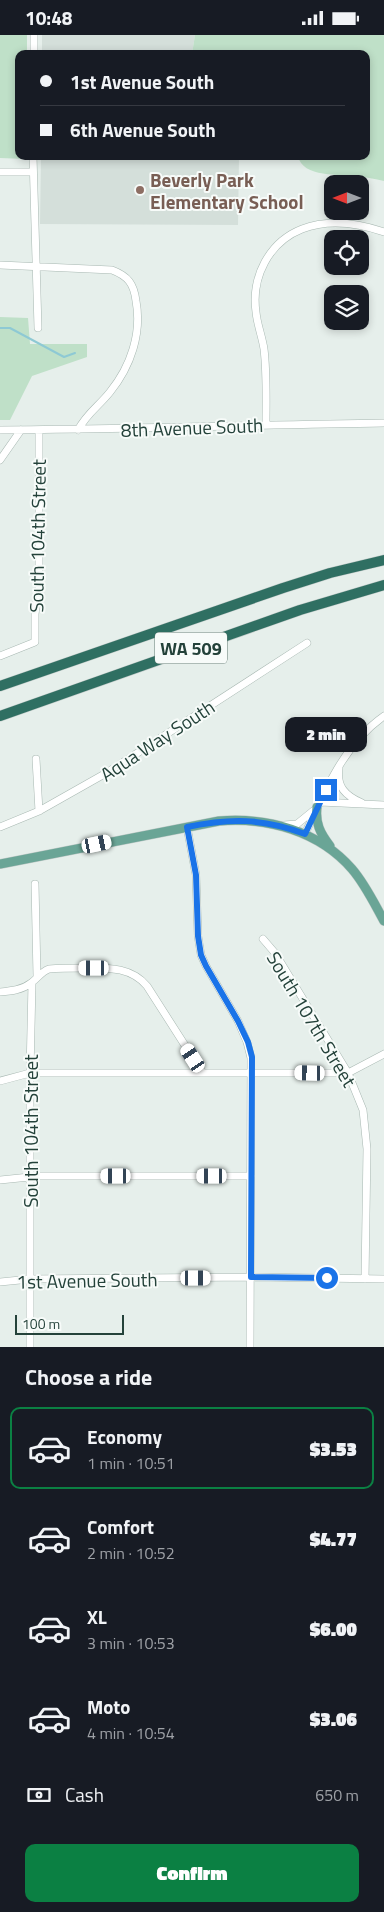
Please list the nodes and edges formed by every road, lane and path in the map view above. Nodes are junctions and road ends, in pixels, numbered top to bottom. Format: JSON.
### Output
{"nodes":[{"id":1,"x":34,"y":35,"type":"edge"},
{"id":2,"x":34,"y":50,"type":"edge"},
{"id":3,"x":33,"y":160,"type":"edge"},
{"id":4,"x":0,"y":172,"type":"edge"},
{"id":5,"x":32,"y":172,"type":"junction"},
{"id":6,"x":384,"y":232,"type":"edge"},
{"id":7,"x":0,"y":265,"type":"edge"},
{"id":8,"x":36,"y":266,"type":"junction"},
{"id":9,"x":38,"y":328,"type":"dead end"},
{"id":10,"x":384,"y":423,"type":"edge"},
{"id":11,"x":266,"y":425,"type":"junction"},
{"id":12,"x":0,"y":430,"type":"edge"},
{"id":13,"x":21,"y":430,"type":"junction"},
{"id":14,"x":39,"y":430,"type":"junction"},
{"id":15,"x":78,"y":430,"type":"junction"},
{"id":16,"x":0,"y":460,"type":"edge"},
{"id":17,"x":384,"y":560,"type":"edge"},
{"id":18,"x":384,"y":585,"type":"edge"},
{"id":19,"x":307,"y":643,"type":"dead end"},
{"id":20,"x":0,"y":656,"type":"edge"},
{"id":21,"x":0,"y":686,"type":"edge"},
{"id":22,"x":0,"y":716,"type":"edge"},
{"id":23,"x":384,"y":716,"type":"edge"},
{"id":24,"x":36,"y":759,"type":"dead end"},
{"id":25,"x":340,"y":762,"type":"junction"},
{"id":26,"x":319,"y":805,"type":"junction"},
{"id":27,"x":368,"y":805,"type":"junction"},
{"id":28,"x":384,"y":805,"type":"edge"},
{"id":29,"x":39,"y":811,"type":"junction"},
{"id":30,"x":273,"y":824,"type":"junction"},
{"id":31,"x":0,"y":827,"type":"edge"},
{"id":32,"x":187,"y":827,"type":"junction"},
{"id":33,"x":305,"y":834,"type":"junction"},
{"id":34,"x":335,"y":852,"type":"junction"},
{"id":35,"x":0,"y":864,"type":"edge"},
{"id":36,"x":36,"y":884,"type":"dead end"},
{"id":37,"x":384,"y":921,"type":"edge"},
{"id":38,"x":263,"y":939,"type":"dead end"},
{"id":39,"x":37,"y":976,"type":"junction"},
{"id":40,"x":32,"y":983,"type":"junction"},
{"id":41,"x":0,"y":993,"type":"edge"},
{"id":42,"x":384,"y":1054,"type":"edge"},
{"id":43,"x":202,"y":1072,"type":"junction"},
{"id":44,"x":30,"y":1073,"type":"junction"},
{"id":45,"x":252,"y":1073,"type":"junction"},
{"id":46,"x":348,"y":1073,"type":"junction"},
{"id":47,"x":0,"y":1081,"type":"edge"},
{"id":48,"x":251,"y":1176,"type":"junction"},
{"id":49,"x":30,"y":1177,"type":"junction"},
{"id":50,"x":0,"y":1180,"type":"edge"},
{"id":51,"x":251,"y":1277,"type":"junction"},
{"id":52,"x":30,"y":1279,"type":"junction"},
{"id":53,"x":365,"y":1279,"type":"junction"},
{"id":54,"x":384,"y":1279,"type":"edge"},
{"id":55,"x":0,"y":1282,"type":"edge"},
{"id":56,"x":30,"y":1347,"type":"edge"},
{"id":57,"x":250,"y":1347,"type":"edge"}],
"edges":[{"from":1,"to":2,"type":"street"},
{"from":3,"to":5,"type":"street"},
{"from":4,"to":5,"type":"street"},
{"from":5,"to":8,"type":"street"},
{"from":6,"to":11,"type":"street"},
{"from":7,"to":8,"type":"street"},
{"from":8,"to":9,"type":"street"},
{"from":8,"to":15,"type":"street"},
{"from":10,"to":11,"type":"street","name":"8th Avenue South"},
{"from":11,"to":15,"type":"street","name":"8th Avenue South"},
{"from":12,"to":13,"type":"street","name":"8th Avenue South"},
{"from":13,"to":14,"type":"street","name":"8th Avenue South"},
{"from":13,"to":16,"type":"street"},
{"from":14,"to":15,"type":"street","name":"8th Avenue South"},
{"from":14,"to":20,"type":"street","name":"South 104th Street"},
{"from":17,"to":21,"type":"highway","number":"WA 509"},
{"from":18,"to":22,"type":"highway","number":"WA 509"},
{"from":19,"to":29,"type":"street","name":"Aqua Way South"},
{"from":23,"to":25,"type":"street"},
{"from":24,"to":29,"type":"street"},
{"from":25,"to":26,"type":"street"},
{"from":25,"to":27,"type":"street"},
{"from":26,"to":27,"type":"street"},
{"from":26,"to":30,"type":"street"},
{"from":26,"to":33,"type":"street"},
{"from":26,"to":34,"type":"main road"},
{"from":27,"to":28,"type":"street"},
{"from":29,"to":31,"type":"street","name":"Aqua Way South"},
{"from":30,"to":32,"type":"main road"},
{"from":30,"to":33,"type":"main road"},
{"from":32,"to":35,"type":"main road"},
{"from":32,"to":45,"type":"street"},
{"from":33,"to":34,"type":"main road"},
{"from":34,"to":37,"type":"main road"},
{"from":36,"to":39,"type":"street"},
{"from":38,"to":46,"type":"street","name":"South 107th Street"},
{"from":39,"to":40,"type":"street"},
{"from":39,"to":43,"type":"street"},
{"from":40,"to":41,"type":"street"},
{"from":40,"to":44,"type":"street","name":"South 104th Street"},
{"from":42,"to":46,"type":"street"},
{"from":43,"to":44,"type":"street"},
{"from":43,"to":45,"type":"street"},
{"from":44,"to":47,"type":"street"},
{"from":44,"to":49,"type":"street","name":"South 104th Street"},
{"from":45,"to":46,"type":"street"},
{"from":45,"to":48,"type":"street"},
{"from":46,"to":53,"type":"street","name":"South 107th Street"},
{"from":48,"to":49,"type":"street"},
{"from":48,"to":51,"type":"street"},
{"from":49,"to":50,"type":"street"},
{"from":49,"to":52,"type":"street","name":"South 104th Street"},
{"from":51,"to":52,"type":"street","name":"1st Avenue South"},
{"from":51,"to":53,"type":"street","name":"1st Avenue South"},
{"from":51,"to":57,"type":"street"},
{"from":52,"to":55,"type":"street","name":"1st Avenue South"},
{"from":52,"to":56,"type":"street","name":"South 104th Street"},
{"from":53,"to":54,"type":"street","name":"1st Avenue South"}]}
